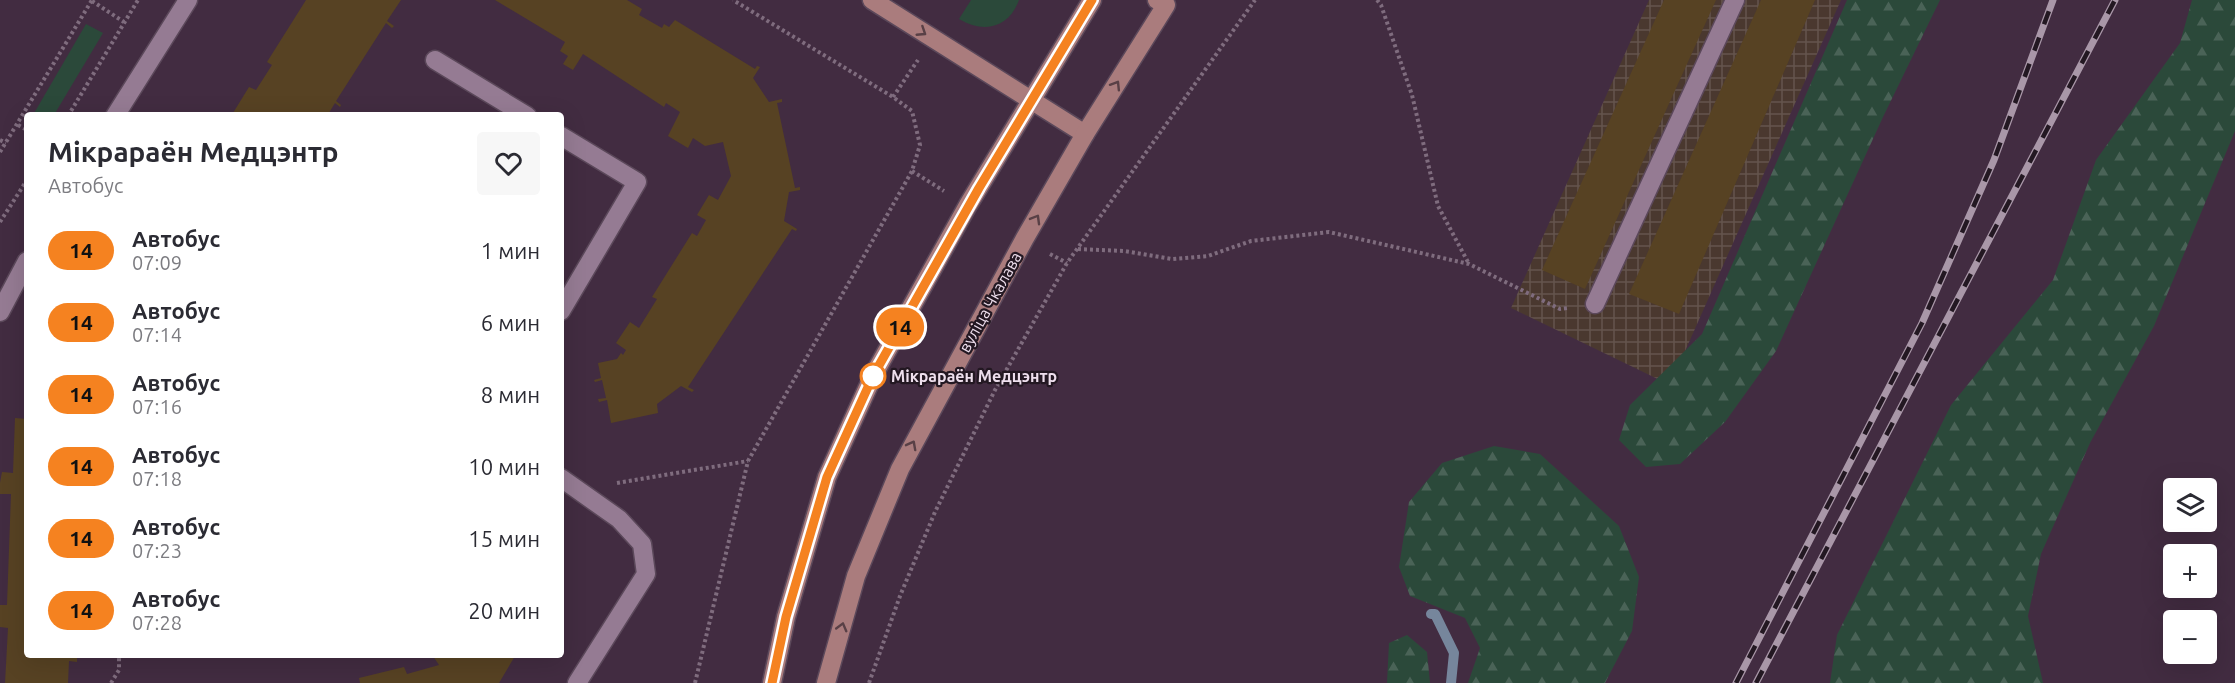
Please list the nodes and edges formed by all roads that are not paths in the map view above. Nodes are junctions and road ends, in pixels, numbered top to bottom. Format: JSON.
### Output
{"nodes":[{"id":1,"x":189,"y":0,"type":"edge"},
{"id":2,"x":872,"y":0,"type":"edge"},
{"id":3,"x":1092,"y":0,"type":"edge"},
{"id":4,"x":1735,"y":0,"type":"edge"},
{"id":5,"x":1162,"y":3,"type":"edge"},
{"id":6,"x":435,"y":60,"type":"dead end"},
{"id":7,"x":1030,"y":100,"type":"junction"},
{"id":8,"x":118,"y":112,"type":"edge"},
{"id":9,"x":520,"y":112,"type":"edge"},
{"id":10,"x":1085,"y":135,"type":"junction"},
{"id":11,"x":564,"y":138,"type":"edge"},
{"id":12,"x":24,"y":267,"type":"edge"},
{"id":13,"x":1595,"y":304,"type":"road end"},
{"id":14,"x":564,"y":306,"type":"edge"},
{"id":15,"x":0,"y":312,"type":"edge"},
{"id":16,"x":564,"y":480,"type":"edge"},
{"id":17,"x":577,"y":683,"type":"edge"},
{"id":18,"x":772,"y":683,"type":"edge"},
{"id":19,"x":826,"y":683,"type":"edge"}],
"edges":[{"from":1,"to":8,"type":"lane"},
{"from":2,"to":7,"type":"main road","one_way":true},
{"from":3,"to":7,"type":"main road"},
{"from":4,"to":13,"type":"lane"},
{"from":10,"to":5,"type":"main road","name":"вуліца Чкалава","one_way":true},
{"from":6,"to":9,"type":"lane"},
{"from":7,"to":10,"type":"main road"},
{"from":7,"to":18,"type":"main road"},
{"from":19,"to":10,"type":"main road","name":"вуліца Чкалава","one_way":true},
{"from":11,"to":14,"type":"lane"},
{"from":12,"to":15,"type":"lane"},
{"from":16,"to":17,"type":"lane"}]}
